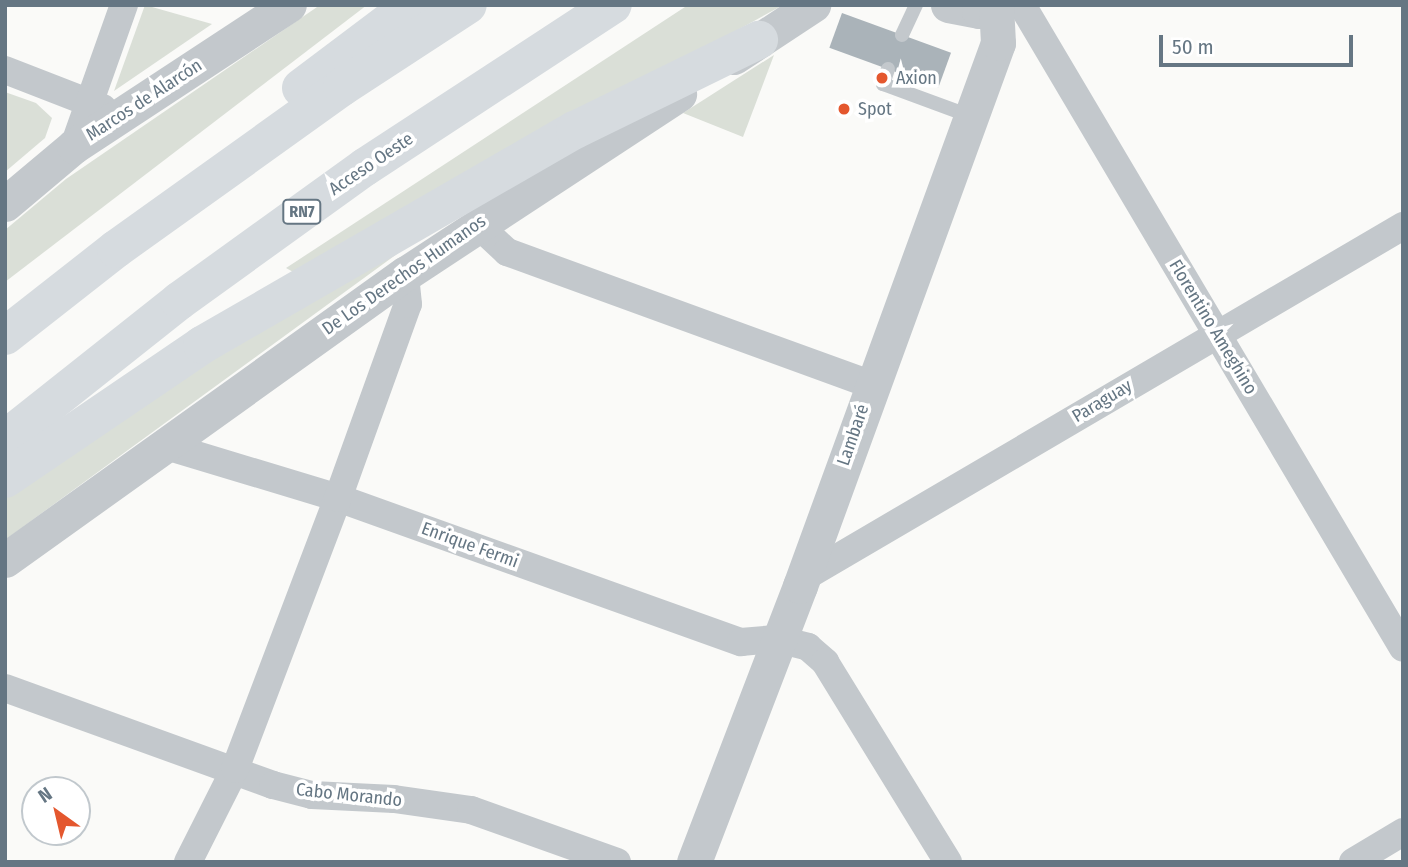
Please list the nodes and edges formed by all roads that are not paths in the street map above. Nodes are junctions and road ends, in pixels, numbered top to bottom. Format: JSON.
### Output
{"nodes":[{"id":1,"x":124,"y":5,"type":"edge"},
{"id":2,"x":289,"y":5,"type":"edge"},
{"id":3,"x":411,"y":5,"type":"edge"},
{"id":4,"x":468,"y":5,"type":"edge"},
{"id":5,"x":613,"y":5,"type":"edge"},
{"id":6,"x":813,"y":5,"type":"edge"},
{"id":7,"x":916,"y":5,"type":"edge"},
{"id":8,"x":948,"y":5,"type":"edge"},
{"id":9,"x":997,"y":5,"type":"edge"},
{"id":10,"x":1021,"y":5,"type":"edge"},
{"id":11,"x":902,"y":35,"type":"dead end"},
{"id":12,"x":760,"y":40,"type":"junction"},
{"id":13,"x":888,"y":69,"type":"dead end"},
{"id":14,"x":5,"y":70,"type":"edge"},
{"id":15,"x":87,"y":102,"type":"junction"},
{"id":16,"x":121,"y":116,"type":"junction"},
{"id":17,"x":970,"y":116,"type":"junction"},
{"id":18,"x":74,"y":146,"type":"junction"},
{"id":19,"x":5,"y":204,"type":"edge"},
{"id":20,"x":477,"y":224,"type":"junction"},
{"id":21,"x":1403,"y":226,"type":"edge"},
{"id":22,"x":116,"y":249,"type":"junction"},
{"id":23,"x":405,"y":274,"type":"junction"},
{"id":24,"x":1217,"y":334,"type":"junction"},
{"id":25,"x":5,"y":337,"type":"edge"},
{"id":26,"x":870,"y":384,"type":"junction"},
{"id":27,"x":5,"y":439,"type":"edge"},
{"id":28,"x":163,"y":444,"type":"junction"},
{"id":29,"x":5,"y":479,"type":"edge"},
{"id":30,"x":338,"y":498,"type":"junction"},
{"id":31,"x":5,"y":560,"type":"edge"},
{"id":32,"x":803,"y":578,"type":"junction"},
{"id":33,"x":777,"y":639,"type":"junction"},
{"id":34,"x":1403,"y":649,"type":"edge"},
{"id":35,"x":5,"y":688,"type":"edge"},
{"id":36,"x":235,"y":769,"type":"junction"},
{"id":37,"x":1403,"y":832,"type":"edge"},
{"id":38,"x":188,"y":862,"type":"edge"},
{"id":39,"x":617,"y":862,"type":"edge"},
{"id":40,"x":694,"y":862,"type":"edge"},
{"id":41,"x":948,"y":862,"type":"edge"},
{"id":42,"x":1353,"y":862,"type":"edge"}],
"edges":[{"from":1,"to":15,"type":"street"},
{"from":2,"to":16,"type":"street","name":"Marcos de Alarcón"},
{"from":3,"to":22,"type":"highway"},
{"from":4,"to":22,"type":"highway"},
{"from":5,"to":27,"type":"highway","name":"Acceso Oeste","number":"RN7"},
{"from":6,"to":12,"type":"street","name":"De Los Derechos Humanos"},
{"from":7,"to":11,"type":"lane"},
{"from":8,"to":9,"type":"street"},
{"from":9,"to":17,"type":"street","name":"Lambaré"},
{"from":10,"to":24,"type":"street","name":"Florentino Ameghino"},
{"from":12,"to":20,"type":"street","name":"De Los Derechos Humanos"},
{"from":12,"to":29,"type":"highway"},
{"from":13,"to":17,"type":"lane"},
{"from":14,"to":15,"type":"street"},
{"from":15,"to":16,"type":"street"},
{"from":15,"to":18,"type":"street"},
{"from":16,"to":18,"type":"street","name":"Marcos de Alarcón"},
{"from":17,"to":26,"type":"street","name":"Lambaré"},
{"from":18,"to":19,"type":"street","name":"Marcos de Alarcón"},
{"from":20,"to":23,"type":"street","name":"De Los Derechos Humanos"},
{"from":20,"to":26,"type":"street"},
{"from":21,"to":24,"type":"street","name":"Paraguay"},
{"from":22,"to":25,"type":"highway"},
{"from":23,"to":28,"type":"street","name":"De Los Derechos Humanos"},
{"from":23,"to":30,"type":"street"},
{"from":24,"to":32,"type":"street","name":"Paraguay"},
{"from":24,"to":34,"type":"street","name":"Florentino Ameghino"},
{"from":26,"to":32,"type":"street","name":"Lambaré"},
{"from":28,"to":30,"type":"street","name":"Enrique Fermi"},
{"from":28,"to":31,"type":"street","name":"De Los Derechos Humanos"},
{"from":30,"to":33,"type":"street","name":"Enrique Fermi"},
{"from":30,"to":36,"type":"street"},
{"from":32,"to":33,"type":"street","name":"Lambaré"},
{"from":33,"to":40,"type":"street","name":"Lambaré"},
{"from":33,"to":41,"type":"street"},
{"from":35,"to":36,"type":"street","name":"Cabo Morando"},
{"from":36,"to":38,"type":"street"},
{"from":36,"to":39,"type":"street","name":"Cabo Morando"},
{"from":37,"to":42,"type":"street"}]}
